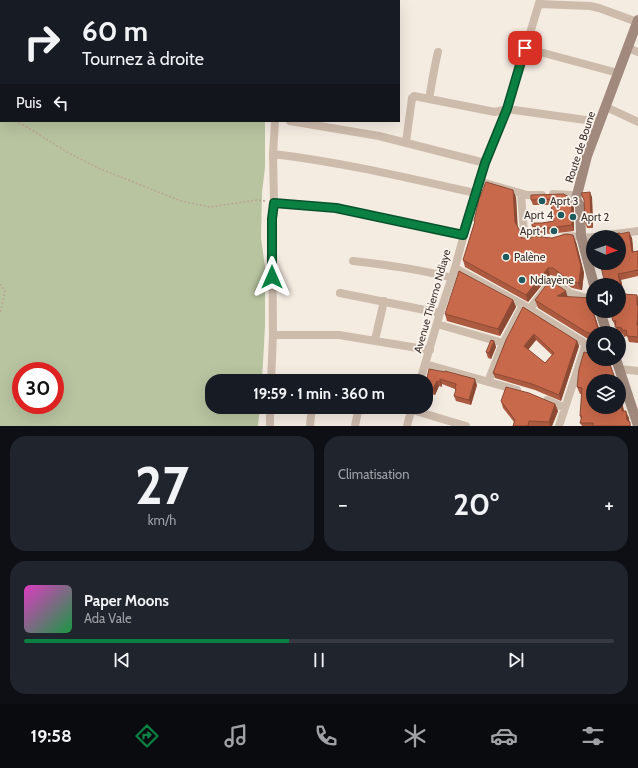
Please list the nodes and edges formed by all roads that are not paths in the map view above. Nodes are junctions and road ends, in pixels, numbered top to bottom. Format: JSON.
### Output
{"nodes":[{"id":1,"x":539,"y":2,"type":"edge"},
{"id":2,"x":638,"y":21,"type":"edge"},
{"id":3,"x":525,"y":48,"type":"junction"},
{"id":4,"x":628,"y":48,"type":"junction"},
{"id":5,"x":438,"y":52,"type":"dead end"},
{"id":6,"x":638,"y":52,"type":"edge"},
{"id":7,"x":618,"y":73,"type":"junction"},
{"id":8,"x":428,"y":99,"type":"junction"},
{"id":9,"x":606,"y":107,"type":"junction"},
{"id":10,"x":507,"y":109,"type":"junction"},
{"id":11,"x":275,"y":122,"type":"edge"},
{"id":12,"x":296,"y":122,"type":"edge"},
{"id":13,"x":600,"y":122,"type":"junction"},
{"id":14,"x":638,"y":122,"type":"edge"},
{"id":15,"x":406,"y":142,"type":"junction"},
{"id":16,"x":273,"y":154,"type":"junction"},
{"id":17,"x":485,"y":163,"type":"junction"},
{"id":18,"x":478,"y":181,"type":"junction"},
{"id":19,"x":474,"y":193,"type":"junction"},
{"id":20,"x":521,"y":194,"type":"junction"},
{"id":21,"x":576,"y":199,"type":"junction"},
{"id":22,"x":274,"y":203,"type":"junction"},
{"id":23,"x":638,"y":231,"type":"edge"},
{"id":24,"x":626,"y":233,"type":"edge"},
{"id":25,"x":463,"y":235,"type":"junction"},
{"id":26,"x":581,"y":236,"type":"junction"},
{"id":27,"x":586,"y":238,"type":"edge"},
{"id":28,"x":353,"y":261,"type":"dead end"},
{"id":29,"x":455,"y":268,"type":"junction"},
{"id":30,"x":452,"y":278,"type":"junction"},
{"id":31,"x":592,"y":278,"type":"edge"},
{"id":32,"x":340,"y":293,"type":"dead end"},
{"id":33,"x":586,"y":298,"type":"edge"},
{"id":34,"x":384,"y":301,"type":"junction"},
{"id":35,"x":526,"y":307,"type":"junction"},
{"id":36,"x":440,"y":313,"type":"junction"},
{"id":37,"x":437,"y":324,"type":"junction"},
{"id":38,"x":272,"y":335,"type":"junction"},
{"id":39,"x":375,"y":340,"type":"junction"},
{"id":40,"x":503,"y":343,"type":"junction"},
{"id":41,"x":586,"y":343,"type":"edge"},
{"id":42,"x":430,"y":350,"type":"junction"},
{"id":43,"x":586,"y":356,"type":"edge"},
{"id":44,"x":425,"y":364,"type":"junction"},
{"id":45,"x":619,"y":366,"type":"edge"},
{"id":46,"x":620,"y":369,"type":"junction"},
{"id":47,"x":638,"y":371,"type":"edge"},
{"id":48,"x":271,"y":374,"type":"edge"},
{"id":49,"x":422,"y":374,"type":"edge"},
{"id":50,"x":488,"y":382,"type":"junction"},
{"id":51,"x":525,"y":393,"type":"edge"},
{"id":52,"x":539,"y":398,"type":"edge"},
{"id":53,"x":566,"y":408,"type":"junction"},
{"id":54,"x":270,"y":414,"type":"edge"},
{"id":55,"x":311,"y":414,"type":"edge"},
{"id":56,"x":358,"y":414,"type":"edge"},
{"id":57,"x":410,"y":414,"type":"edge"},
{"id":58,"x":430,"y":414,"type":"edge"},
{"id":59,"x":270,"y":426,"type":"edge"},
{"id":60,"x":310,"y":426,"type":"edge"},
{"id":61,"x":354,"y":426,"type":"edge"},
{"id":62,"x":407,"y":426,"type":"edge"},
{"id":63,"x":466,"y":426,"type":"edge"},
{"id":64,"x":559,"y":426,"type":"edge"},
{"id":65,"x":638,"y":426,"type":"edge"}],
"edges":[{"from":1,"to":2,"type":"street"},
{"from":1,"to":3,"type":"street","name":"Avenue Thierno Ndiaye"},
{"from":2,"to":4,"type":"street","name":"Route de Boune"},
{"from":3,"to":7,"type":"street"},
{"from":3,"to":10,"type":"street","name":"Avenue Thierno Ndiaye"},
{"from":4,"to":6,"type":"street"},
{"from":4,"to":7,"type":"street","name":"Route de Boune"},
{"from":5,"to":8,"type":"street"},
{"from":7,"to":9,"type":"street","name":"Route de Boune"},
{"from":8,"to":10,"type":"street"},
{"from":8,"to":15,"type":"street"},
{"from":9,"to":13,"type":"street","name":"Route de Boune"},
{"from":9,"to":14,"type":"street"},
{"from":10,"to":13,"type":"street"},
{"from":10,"to":17,"type":"street","name":"Avenue Thierno Ndiaye"},
{"from":11,"to":16,"type":"street"},
{"from":12,"to":15,"type":"street"},
{"from":13,"to":21,"type":"street","name":"Route de Boune"},
{"from":15,"to":17,"type":"street"},
{"from":16,"to":19,"type":"street"},
{"from":16,"to":22,"type":"street"},
{"from":17,"to":18,"type":"street","name":"Avenue Thierno Ndiaye"},
{"from":18,"to":19,"type":"street","name":"Avenue Thierno Ndiaye"},
{"from":18,"to":20,"type":"street"},
{"from":19,"to":25,"type":"street","name":"Avenue Thierno Ndiaye"},
{"from":20,"to":21,"type":"street"},
{"from":20,"to":26,"type":"street"},
{"from":21,"to":26,"type":"street","name":"Route de Boune"},
{"from":22,"to":25,"type":"street"},
{"from":22,"to":38,"type":"street"},
{"from":23,"to":24,"type":"street"},
{"from":25,"to":29,"type":"street","name":"Avenue Thierno Ndiaye"},
{"from":26,"to":27,"type":"street"},
{"from":26,"to":31,"type":"street","name":"Route de Boune"},
{"from":28,"to":30,"type":"street"},
{"from":29,"to":30,"type":"street","name":"Avenue Thierno Ndiaye"},
{"from":29,"to":35,"type":"street"},
{"from":30,"to":36,"type":"street","name":"Avenue Thierno Ndiaye"},
{"from":32,"to":34,"type":"street"},
{"from":33,"to":35,"type":"street"},
{"from":34,"to":36,"type":"street"},
{"from":34,"to":39,"type":"street"},
{"from":35,"to":40,"type":"street"},
{"from":35,"to":41,"type":"street"},
{"from":36,"to":37,"type":"street","name":"Avenue Thierno Ndiaye"},
{"from":37,"to":40,"type":"street"},
{"from":37,"to":42,"type":"street","name":"Avenue Thierno Ndiaye"},
{"from":38,"to":39,"type":"street"},
{"from":38,"to":48,"type":"street"},
{"from":39,"to":42,"type":"street"},
{"from":40,"to":50,"type":"street"},
{"from":42,"to":44,"type":"street","name":"Avenue Thierno Ndiaye"},
{"from":43,"to":53,"type":"street"},
{"from":44,"to":49,"type":"street","name":"Avenue Thierno Ndiaye"},
{"from":44,"to":50,"type":"street"},
{"from":45,"to":46,"type":"street"},
{"from":46,"to":47,"type":"street"},
{"from":46,"to":65,"type":"street"},
{"from":50,"to":51,"type":"street"},
{"from":52,"to":53,"type":"street"},
{"from":53,"to":64,"type":"street"},
{"from":54,"to":59,"type":"street"},
{"from":55,"to":60,"type":"street"},
{"from":56,"to":61,"type":"street"},
{"from":57,"to":62,"type":"street"},
{"from":58,"to":63,"type":"street"}]}
